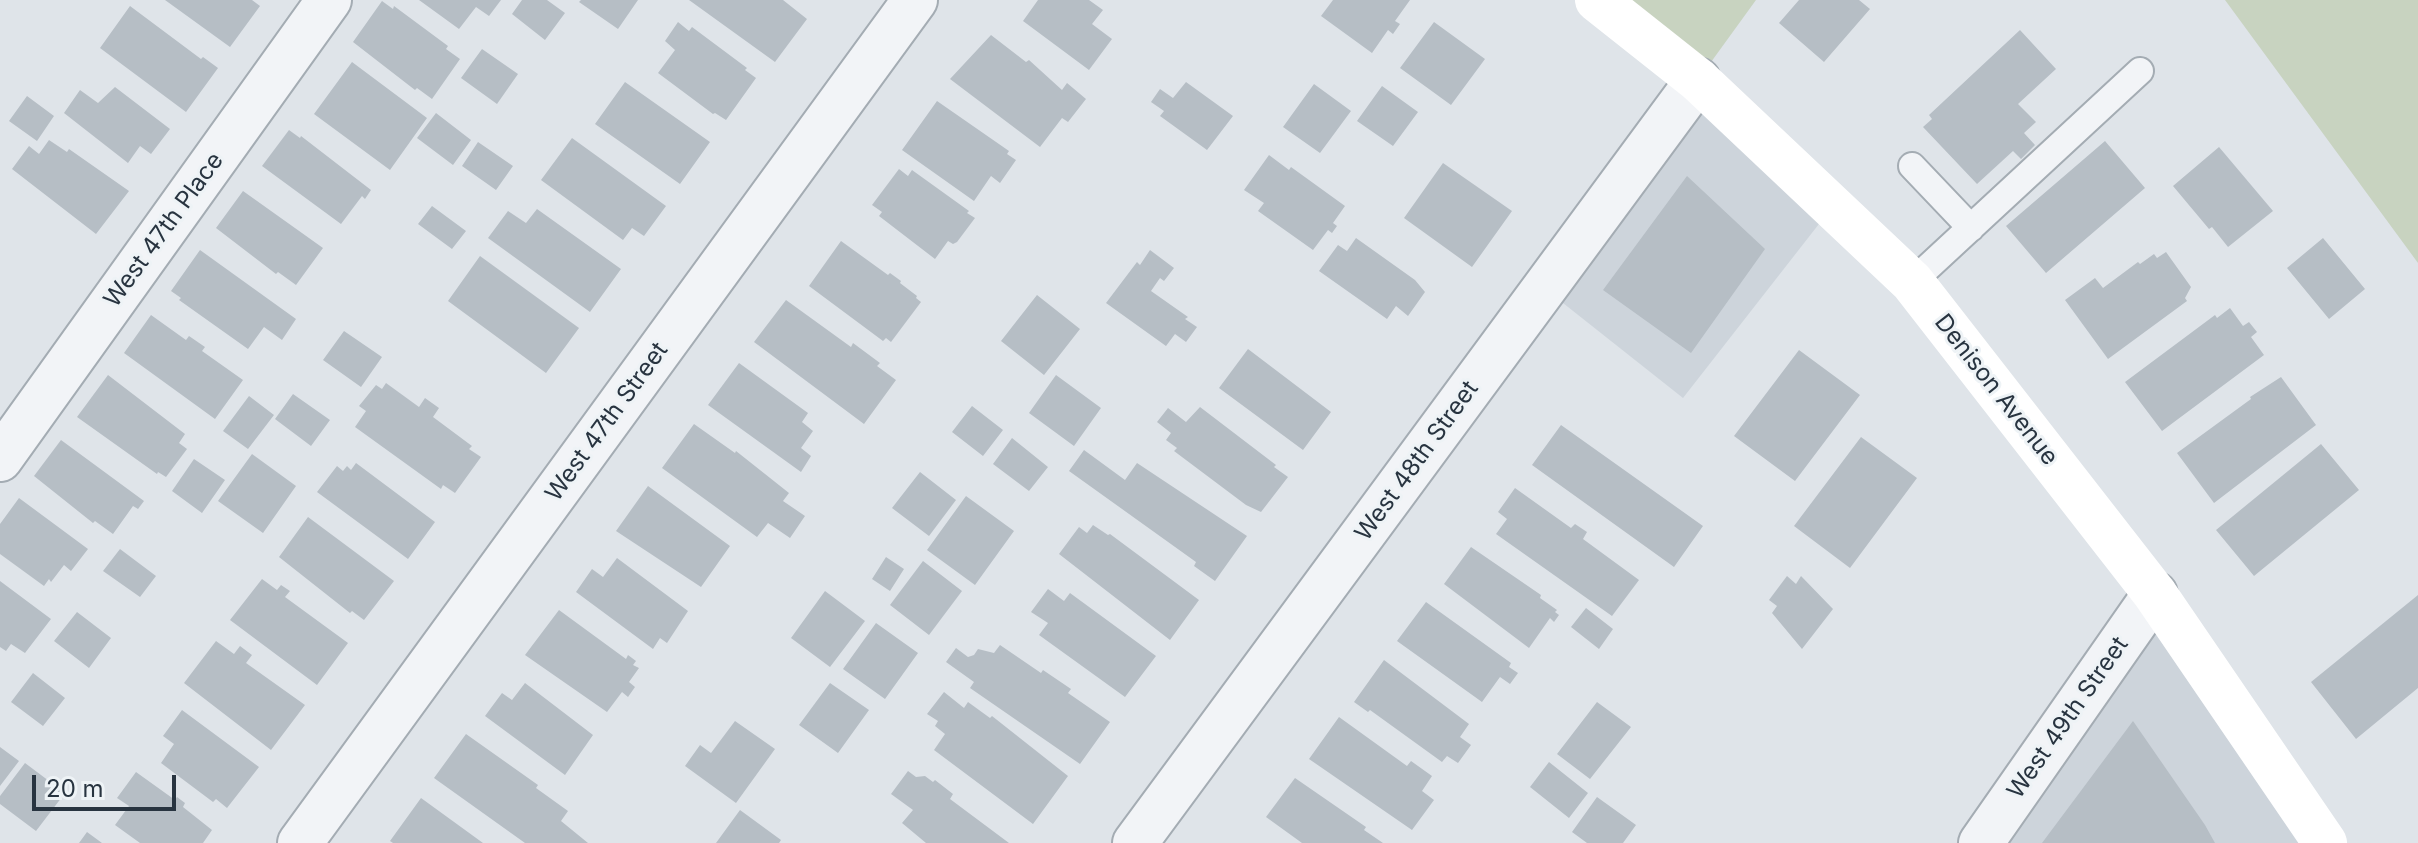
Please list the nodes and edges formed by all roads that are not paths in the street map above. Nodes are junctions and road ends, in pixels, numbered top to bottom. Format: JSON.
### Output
{"nodes":[{"id":1,"x":329,"y":0,"type":"edge"},
{"id":2,"x":915,"y":0,"type":"edge"},
{"id":3,"x":1597,"y":0,"type":"edge"},
{"id":4,"x":2140,"y":71,"type":"dead end"},
{"id":5,"x":1698,"y":80,"type":"junction"},
{"id":6,"x":1912,"y":166,"type":"dead end"},
{"id":7,"x":1971,"y":228,"type":"junction"},
{"id":8,"x":1912,"y":282,"type":"junction"},
{"id":9,"x":0,"y":459,"type":"edge"},
{"id":10,"x":2155,"y":594,"type":"junction"},
{"id":11,"x":300,"y":843,"type":"edge"},
{"id":12,"x":1135,"y":843,"type":"edge"},
{"id":13,"x":1981,"y":843,"type":"edge"},
{"id":14,"x":2325,"y":843,"type":"edge"}],
"edges":[{"from":1,"to":9,"type":"street","name":"West 47th Place"},
{"from":2,"to":11,"type":"street","name":"West 47th Street"},
{"from":3,"to":5,"type":"main road","name":"Denison Avenue"},
{"from":4,"to":7,"type":"lane"},
{"from":5,"to":8,"type":"main road","name":"Denison Avenue"},
{"from":5,"to":12,"type":"street","name":"West 48th Street"},
{"from":6,"to":7,"type":"lane"},
{"from":7,"to":8,"type":"lane"},
{"from":8,"to":10,"type":"main road","name":"Denison Avenue"},
{"from":10,"to":13,"type":"street","name":"West 49th Street"},
{"from":10,"to":14,"type":"main road","name":"Denison Avenue"}]}
